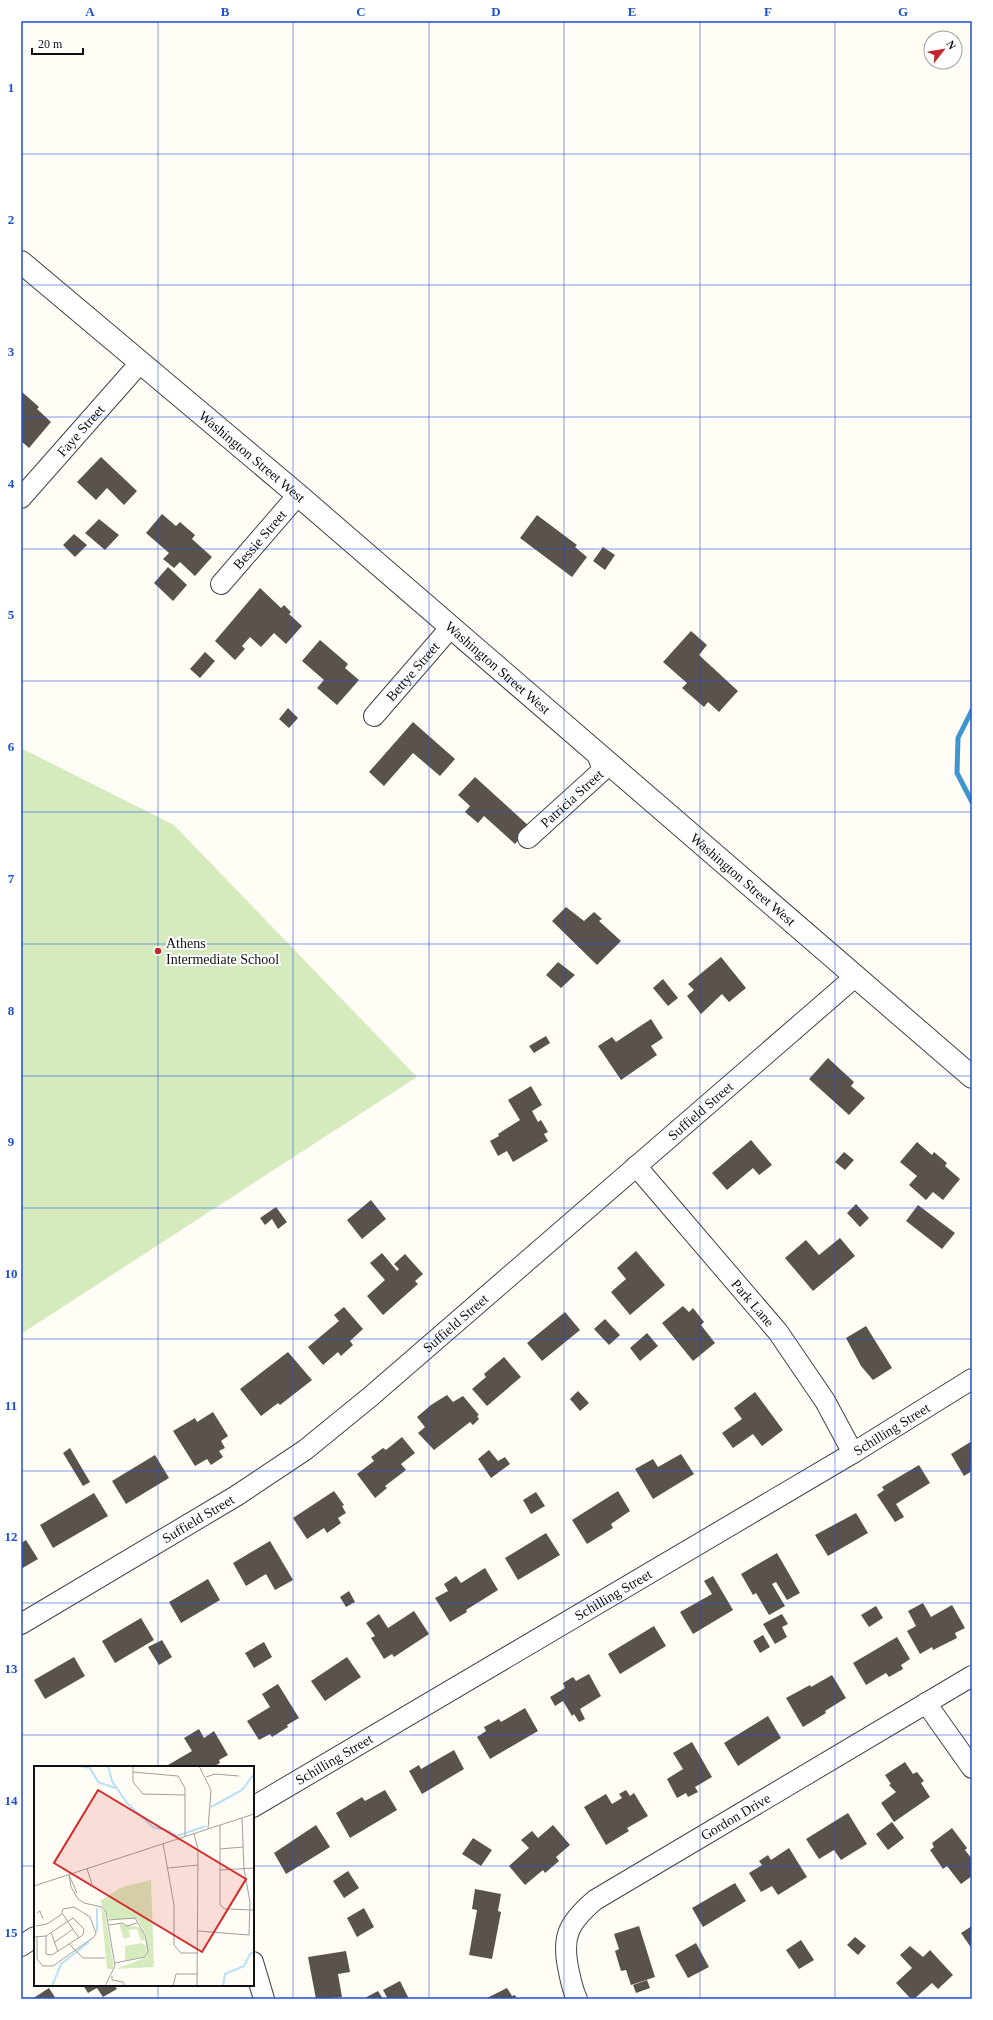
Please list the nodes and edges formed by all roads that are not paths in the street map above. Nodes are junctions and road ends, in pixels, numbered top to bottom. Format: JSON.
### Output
{"nodes":[{"id":1,"x":21,"y":262,"type":"edge"},
{"id":2,"x":140,"y":363,"type":"junction"},
{"id":3,"x":298,"y":495,"type":"junction"},
{"id":4,"x":21,"y":498,"type":"edge"},
{"id":5,"x":221,"y":584,"type":"dead end"},
{"id":6,"x":451,"y":627,"type":"junction"},
{"id":7,"x":374,"y":716,"type":"dead end"},
{"id":8,"x":597,"y":754,"type":"junction"},
{"id":9,"x":528,"y":838,"type":"dead end"},
{"id":10,"x":856,"y":976,"type":"junction"},
{"id":11,"x":972,"y":1077,"type":"edge"},
{"id":12,"x":636,"y":1166,"type":"junction"},
{"id":13,"x":972,"y":1379,"type":"edge"},
{"id":14,"x":853,"y":1453,"type":"junction"},
{"id":15,"x":21,"y":1624,"type":"edge"},
{"id":16,"x":972,"y":1676,"type":"edge"},
{"id":17,"x":926,"y":1704,"type":"junction"},
{"id":18,"x":972,"y":1768,"type":"edge"},
{"id":19,"x":254,"y":1806,"type":"edge"},
{"id":20,"x":34,"y":1938,"type":"edge"},
{"id":21,"x":21,"y":1946,"type":"edge"},
{"id":22,"x":254,"y":1965,"type":"edge"},
{"id":23,"x":264,"y":1999,"type":"edge"},
{"id":24,"x":577,"y":1999,"type":"edge"}],
"edges":[{"from":1,"to":2,"type":"street","name":"Washington Street West"},
{"from":2,"to":3,"type":"street","name":"Washington Street West"},
{"from":2,"to":4,"type":"street","name":"Faye Street"},
{"from":3,"to":5,"type":"street","name":"Bessie Street"},
{"from":3,"to":6,"type":"street","name":"Washington Street West"},
{"from":6,"to":7,"type":"street","name":"Bettye Street"},
{"from":6,"to":8,"type":"street","name":"Washington Street West"},
{"from":8,"to":9,"type":"street","name":"Patricia Street"},
{"from":8,"to":10,"type":"street","name":"Washington Street West"},
{"from":10,"to":11,"type":"street","name":"Washington Street West"},
{"from":10,"to":12,"type":"street","name":"Suffield Street"},
{"from":12,"to":14,"type":"street","name":"Park Lane"},
{"from":12,"to":15,"type":"street","name":"Suffield Street"},
{"from":13,"to":14,"type":"street","name":"Schilling Street"},
{"from":14,"to":19,"type":"street","name":"Schilling Street"},
{"from":16,"to":17,"type":"street","name":"Gordon Drive"},
{"from":17,"to":18,"type":"street"},
{"from":17,"to":24,"type":"street","name":"Gordon Drive"},
{"from":20,"to":21,"type":"street"},
{"from":22,"to":23,"type":"street"}]}
